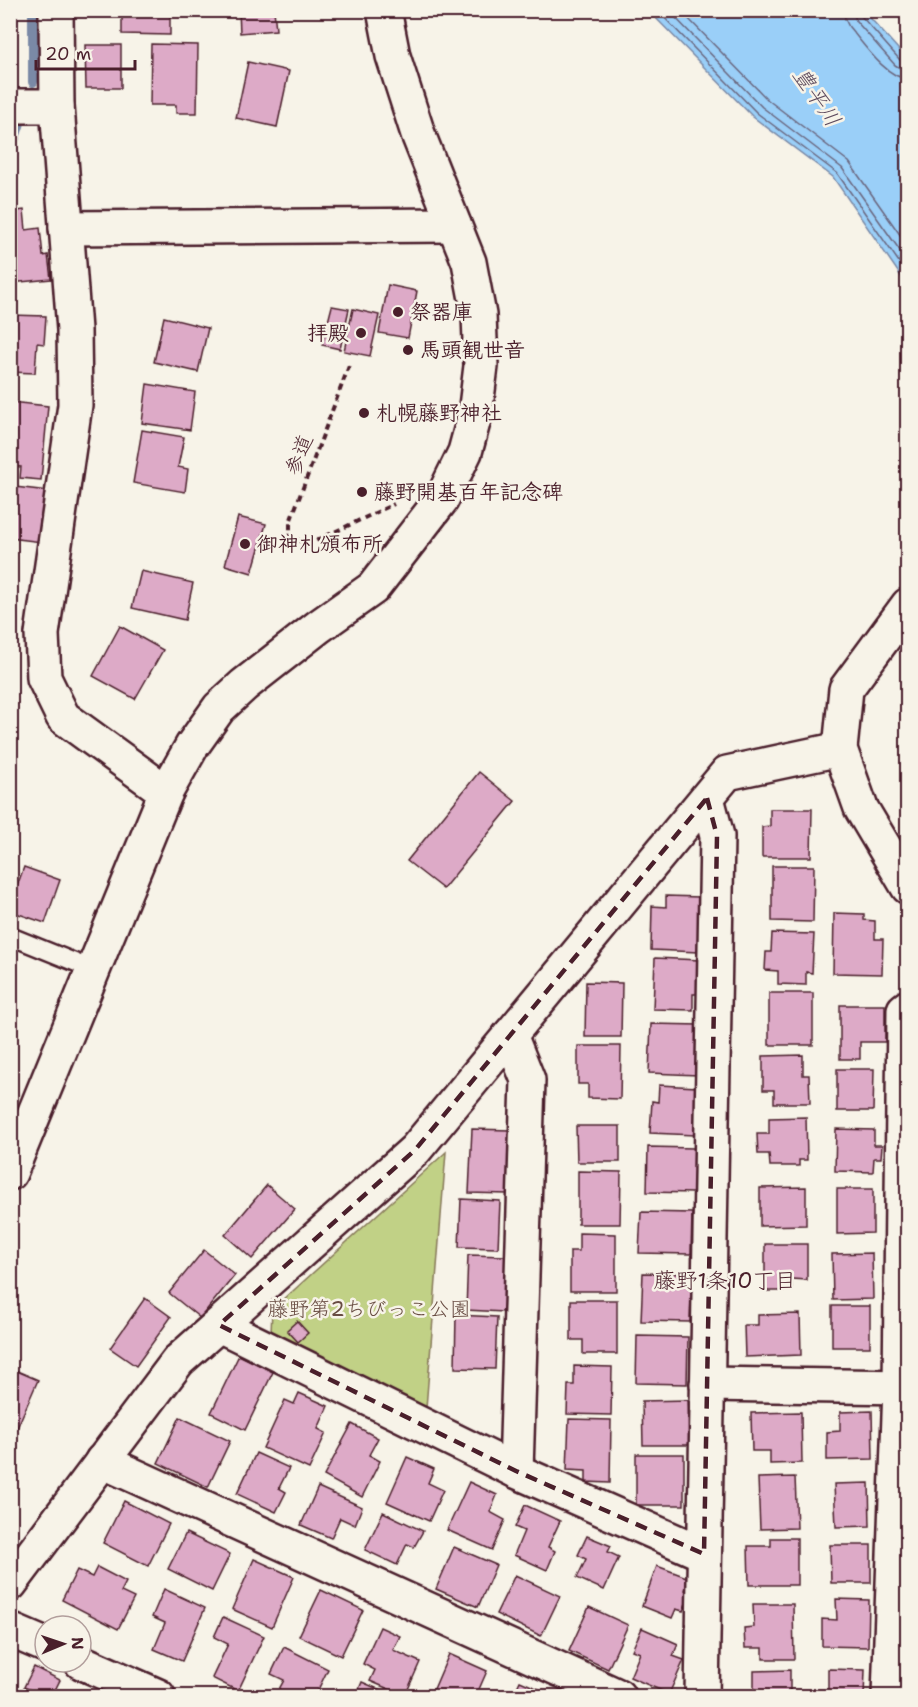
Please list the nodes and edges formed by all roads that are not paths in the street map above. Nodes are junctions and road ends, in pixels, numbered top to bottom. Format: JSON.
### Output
{"nodes":[{"id":1,"x":56,"y":10,"type":"edge"},
{"id":2,"x":384,"y":10,"type":"edge"},
{"id":3,"x":10,"y":106,"type":"edge"},
{"id":4,"x":57,"y":106,"type":"junction"},
{"id":5,"x":454,"y":225,"type":"junction"},
{"id":6,"x":66,"y":228,"type":"junction"},
{"id":7,"x":908,"y":604,"type":"edge"},
{"id":8,"x":840,"y":749,"type":"junction"},
{"id":9,"x":166,"y":792,"type":"junction"},
{"id":10,"x":707,"y":798,"type":"junction"},
{"id":11,"x":908,"y":887,"type":"edge"},
{"id":12,"x":10,"y":936,"type":"edge"},
{"id":13,"x":94,"y":969,"type":"junction"},
{"id":14,"x":908,"y":1008,"type":"edge"},
{"id":15,"x":510,"y":1035,"type":"junction"},
{"id":16,"x":10,"y":1173,"type":"edge"},
{"id":17,"x":219,"y":1325,"type":"junction"},
{"id":18,"x":707,"y":1384,"type":"junction"},
{"id":19,"x":904,"y":1387,"type":"edge"},
{"id":20,"x":102,"y":1461,"type":"junction"},
{"id":21,"x":516,"y":1471,"type":"junction"},
{"id":22,"x":704,"y":1554,"type":"junction"},
{"id":23,"x":10,"y":1584,"type":"edge"},
{"id":24,"x":900,"y":1614,"type":"edge"},
{"id":25,"x":10,"y":1630,"type":"edge"},
{"id":26,"x":33,"y":1640,"type":"edge"},
{"id":27,"x":94,"y":1677,"type":"edge"},
{"id":28,"x":158,"y":1696,"type":"edge"},
{"id":29,"x":618,"y":1696,"type":"edge"},
{"id":30,"x":702,"y":1696,"type":"edge"},
{"id":31,"x":889,"y":1696,"type":"edge"}],
"edges":[{"from":1,"to":4,"type":"street"},
{"from":2,"to":5,"type":"street"},
{"from":3,"to":4,"type":"street"},
{"from":4,"to":6,"type":"street"},
{"from":5,"to":6,"type":"street"},
{"from":5,"to":9,"type":"street"},
{"from":6,"to":9,"type":"street"},
{"from":7,"to":8,"type":"street"},
{"from":8,"to":10,"type":"street"},
{"from":8,"to":11,"type":"street"},
{"from":9,"to":13,"type":"street"},
{"from":10,"to":15,"type":"street"},
{"from":10,"to":18,"type":"street"},
{"from":12,"to":13,"type":"lane"},
{"from":13,"to":16,"type":"street"},
{"from":14,"to":19,"type":"street"},
{"from":15,"to":17,"type":"street"},
{"from":15,"to":21,"type":"street"},
{"from":17,"to":20,"type":"street"},
{"from":17,"to":21,"type":"street"},
{"from":18,"to":19,"type":"street"},
{"from":18,"to":22,"type":"street"},
{"from":19,"to":24,"type":"street"},
{"from":20,"to":23,"type":"street"},
{"from":20,"to":29,"type":"street"},
{"from":21,"to":22,"type":"street"},
{"from":22,"to":30,"type":"street"},
{"from":24,"to":31,"type":"street"},
{"from":25,"to":26,"type":"street"},
{"from":27,"to":28,"type":"street"}]}
